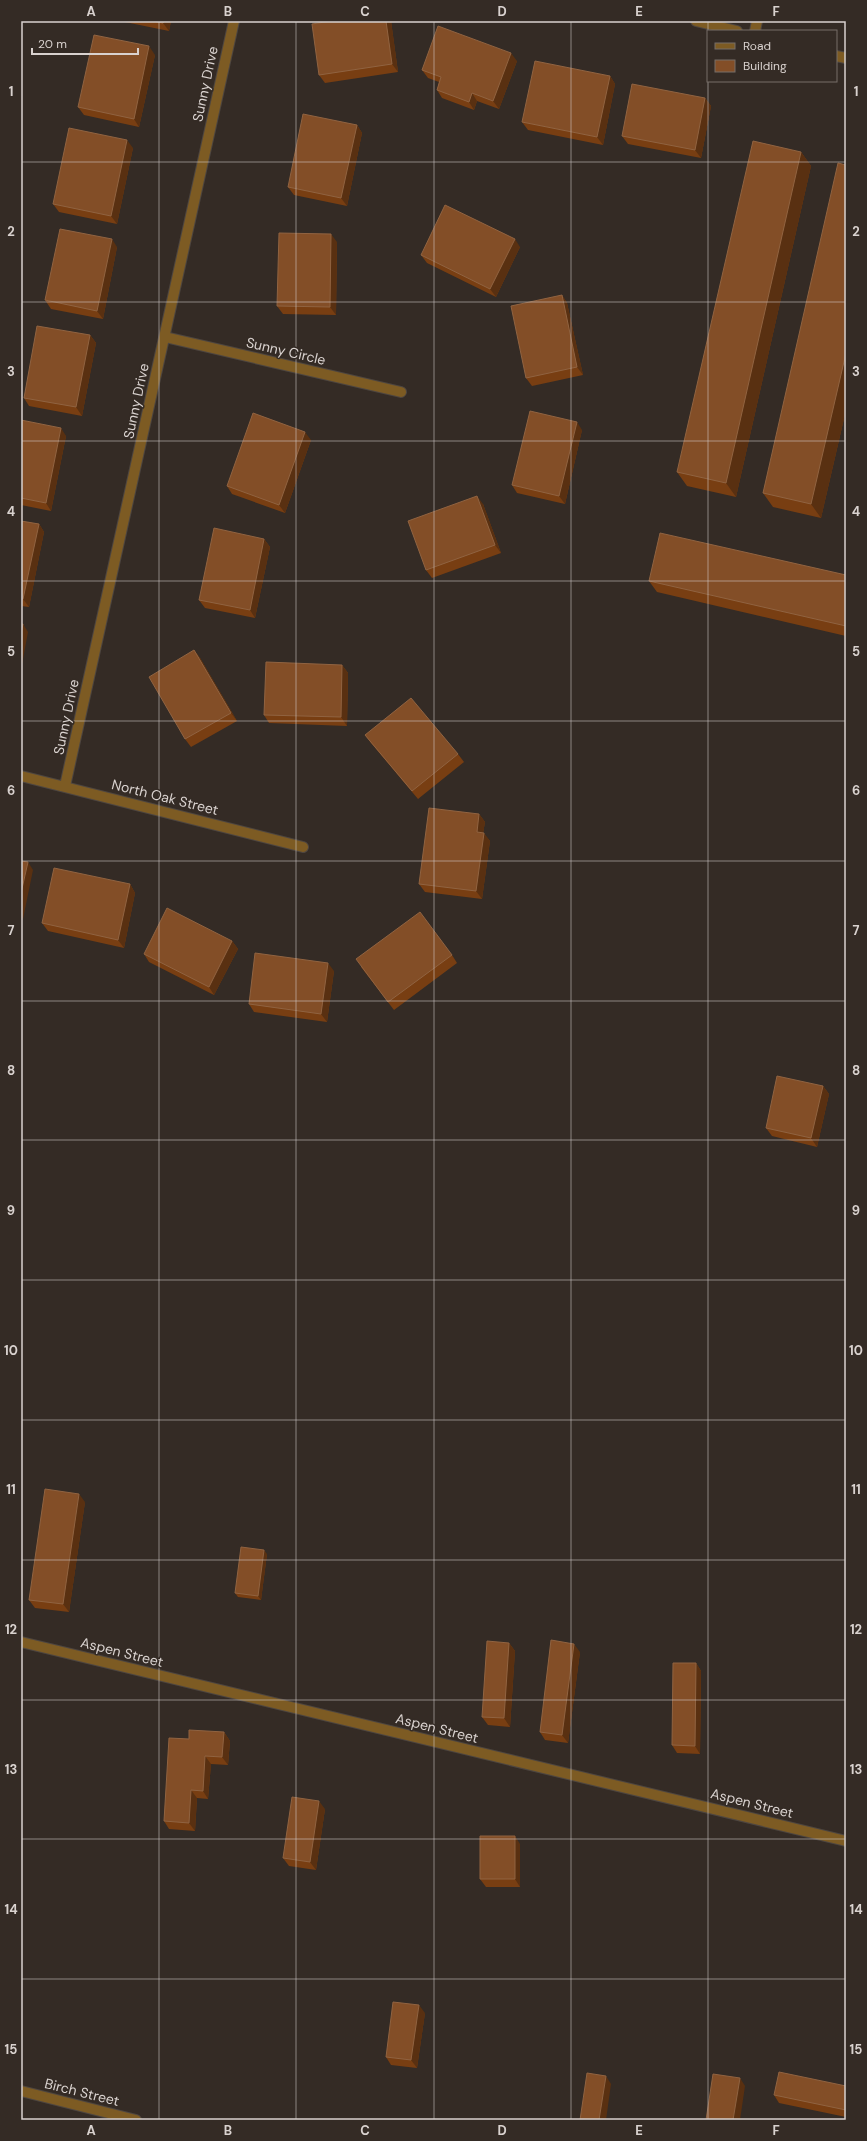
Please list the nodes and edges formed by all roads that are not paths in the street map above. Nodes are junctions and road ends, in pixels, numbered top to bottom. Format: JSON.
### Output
{"nodes":[{"id":1,"x":234,"y":21,"type":"edge"},
{"id":2,"x":696,"y":21,"type":"edge"},
{"id":3,"x":732,"y":30,"type":"edge"},
{"id":4,"x":164,"y":338,"type":"junction"},
{"id":5,"x":401,"y":392,"type":"dead end"},
{"id":6,"x":21,"y":776,"type":"edge"},
{"id":7,"x":65,"y":786,"type":"junction"},
{"id":8,"x":303,"y":847,"type":"dead end"},
{"id":9,"x":21,"y":1642,"type":"edge"},
{"id":10,"x":846,"y":1840,"type":"edge"},
{"id":11,"x":21,"y":2091,"type":"edge"},
{"id":12,"x":136,"y":2120,"type":"edge"}],
"edges":[{"from":1,"to":4,"type":"street","name":"Sunny Drive"},
{"from":2,"to":3,"type":"street"},
{"from":4,"to":5,"type":"street","name":"Sunny Circle"},
{"from":4,"to":7,"type":"street","name":"Sunny Drive"},
{"from":6,"to":7,"type":"street","name":"North Oak Street"},
{"from":7,"to":8,"type":"street","name":"North Oak Street"},
{"from":9,"to":10,"type":"street","name":"Aspen Street"},
{"from":11,"to":12,"type":"street","name":"Birch Street"}]}
